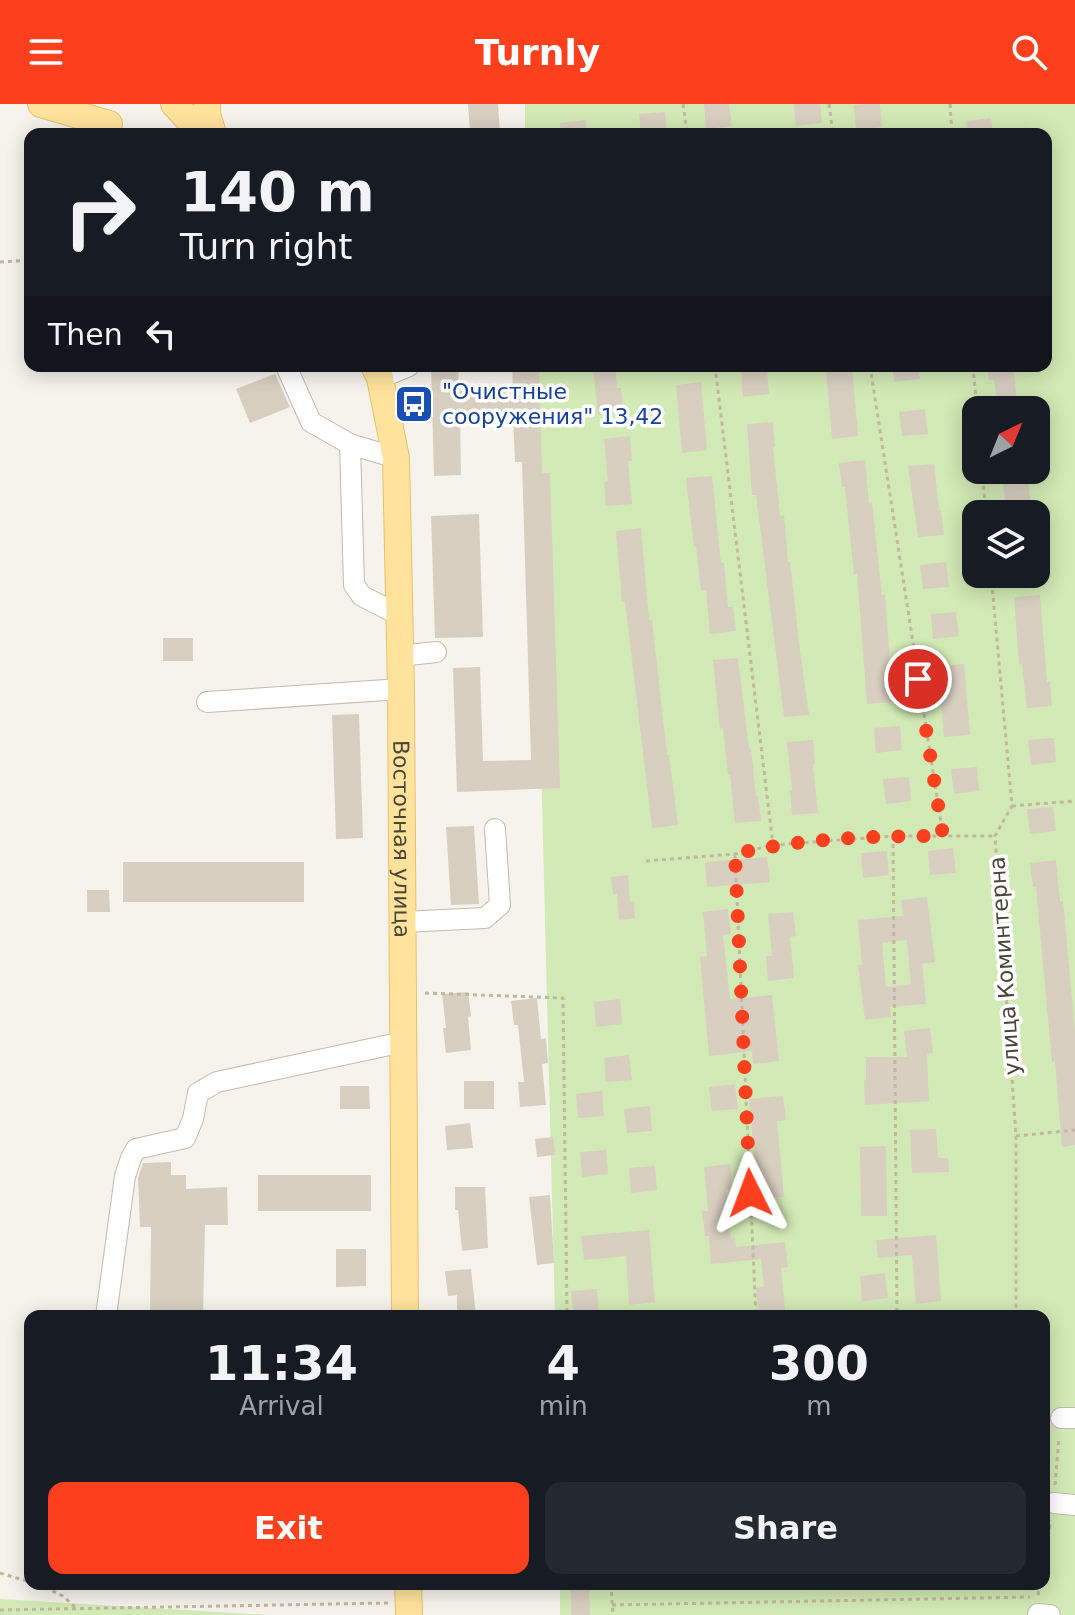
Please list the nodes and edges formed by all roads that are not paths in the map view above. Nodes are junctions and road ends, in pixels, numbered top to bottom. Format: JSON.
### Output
{"nodes":[{"id":1,"x":41,"y":104,"type":"edge"},
{"id":2,"x":174,"y":104,"type":"edge"},
{"id":3,"x":207,"y":104,"type":"edge"},
{"id":4,"x":112,"y":121,"type":"edge"},
{"id":5,"x":196,"y":128,"type":"edge"},
{"id":6,"x":211,"y":128,"type":"edge"},
{"id":7,"x":289,"y":372,"type":"edge"},
{"id":8,"x":377,"y":372,"type":"edge"},
{"id":9,"x":350,"y":444,"type":"junction"},
{"id":10,"x":396,"y":458,"type":"junction"},
{"id":11,"x":399,"y":615,"type":"junction"},
{"id":12,"x":436,"y":652,"type":"dead end"},
{"id":13,"x":400,"y":656,"type":"junction"},
{"id":14,"x":401,"y":689,"type":"junction"},
{"id":15,"x":207,"y":702,"type":"dead end"},
{"id":16,"x":495,"y":829,"type":"dead end"},
{"id":17,"x":402,"y":922,"type":"junction"},
{"id":18,"x":403,"y":1042,"type":"junction"},
{"id":19,"x":107,"y":1310,"type":"edge"},
{"id":20,"x":405,"y":1310,"type":"edge"},
{"id":21,"x":1054,"y":1503,"type":"dead end"},
{"id":22,"x":1075,"y":1505,"type":"edge"}],
"edges":[{"from":1,"to":4,"type":"main road"},
{"from":2,"to":5,"type":"main road"},
{"from":3,"to":6,"type":"main road"},
{"from":7,"to":9,"type":"street"},
{"from":8,"to":10,"type":"main road","name":"Восточная улица"},
{"from":9,"to":10,"type":"street"},
{"from":9,"to":11,"type":"street"},
{"from":10,"to":11,"type":"main road","name":"Восточная улица"},
{"from":11,"to":13,"type":"main road","name":"Восточная улица"},
{"from":12,"to":13,"type":"street"},
{"from":13,"to":14,"type":"main road","name":"Восточная улица"},
{"from":14,"to":15,"type":"street"},
{"from":14,"to":17,"type":"main road","name":"Восточная улица"},
{"from":16,"to":17,"type":"street"},
{"from":17,"to":18,"type":"main road","name":"Восточная улица"},
{"from":18,"to":19,"type":"street"},
{"from":18,"to":20,"type":"main road","name":"Восточная улица"},
{"from":21,"to":22,"type":"street"}]}
